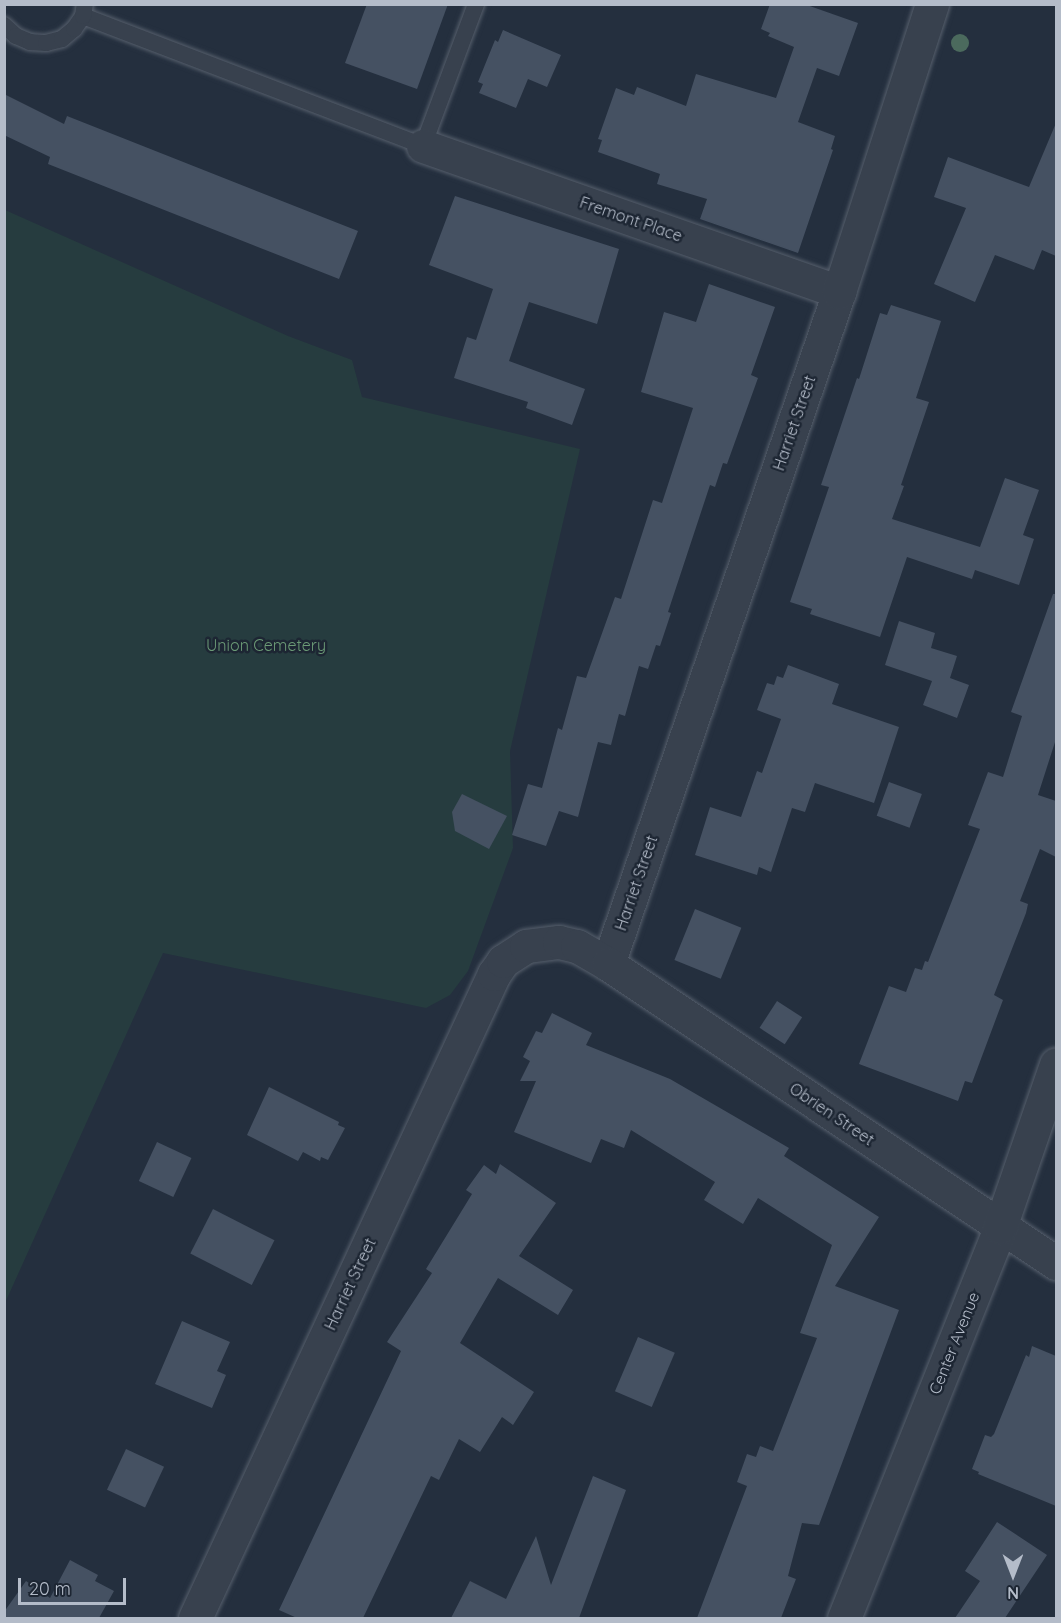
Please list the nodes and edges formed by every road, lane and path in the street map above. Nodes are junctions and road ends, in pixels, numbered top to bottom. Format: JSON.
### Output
{"nodes":[{"id":1,"x":476,"y":4,"type":"edge"},
{"id":2,"x":932,"y":4,"type":"edge"},
{"id":3,"x":84,"y":10,"type":"edge"},
{"id":4,"x":4,"y":26,"type":"edge"},
{"id":5,"x":423,"y":146,"type":"junction"},
{"id":6,"x":839,"y":292,"type":"junction"},
{"id":7,"x":608,"y":964,"type":"junction"},
{"id":8,"x":1056,"y":1064,"type":"edge"},
{"id":9,"x":1000,"y":1227,"type":"junction"},
{"id":10,"x":1056,"y":1263,"type":"edge"},
{"id":11,"x":195,"y":1618,"type":"edge"},
{"id":12,"x":844,"y":1618,"type":"edge"}],
"edges":[{"from":1,"to":5,"type":"lane"},
{"from":2,"to":6,"type":"street","name":"Harriet Street"},
{"from":3,"to":4,"type":"lane"},
{"from":3,"to":5,"type":"lane"},
{"from":5,"to":6,"type":"street","name":"Fremont Place"},
{"from":6,"to":7,"type":"street","name":"Harriet Street"},
{"from":7,"to":9,"type":"street","name":"Obrien Street"},
{"from":7,"to":11,"type":"street","name":"Harriet Street"},
{"from":8,"to":9,"type":"street","name":"Center Avenue"},
{"from":9,"to":10,"type":"street","name":"Obrien Street"},
{"from":9,"to":12,"type":"street","name":"Center Avenue"}]}
